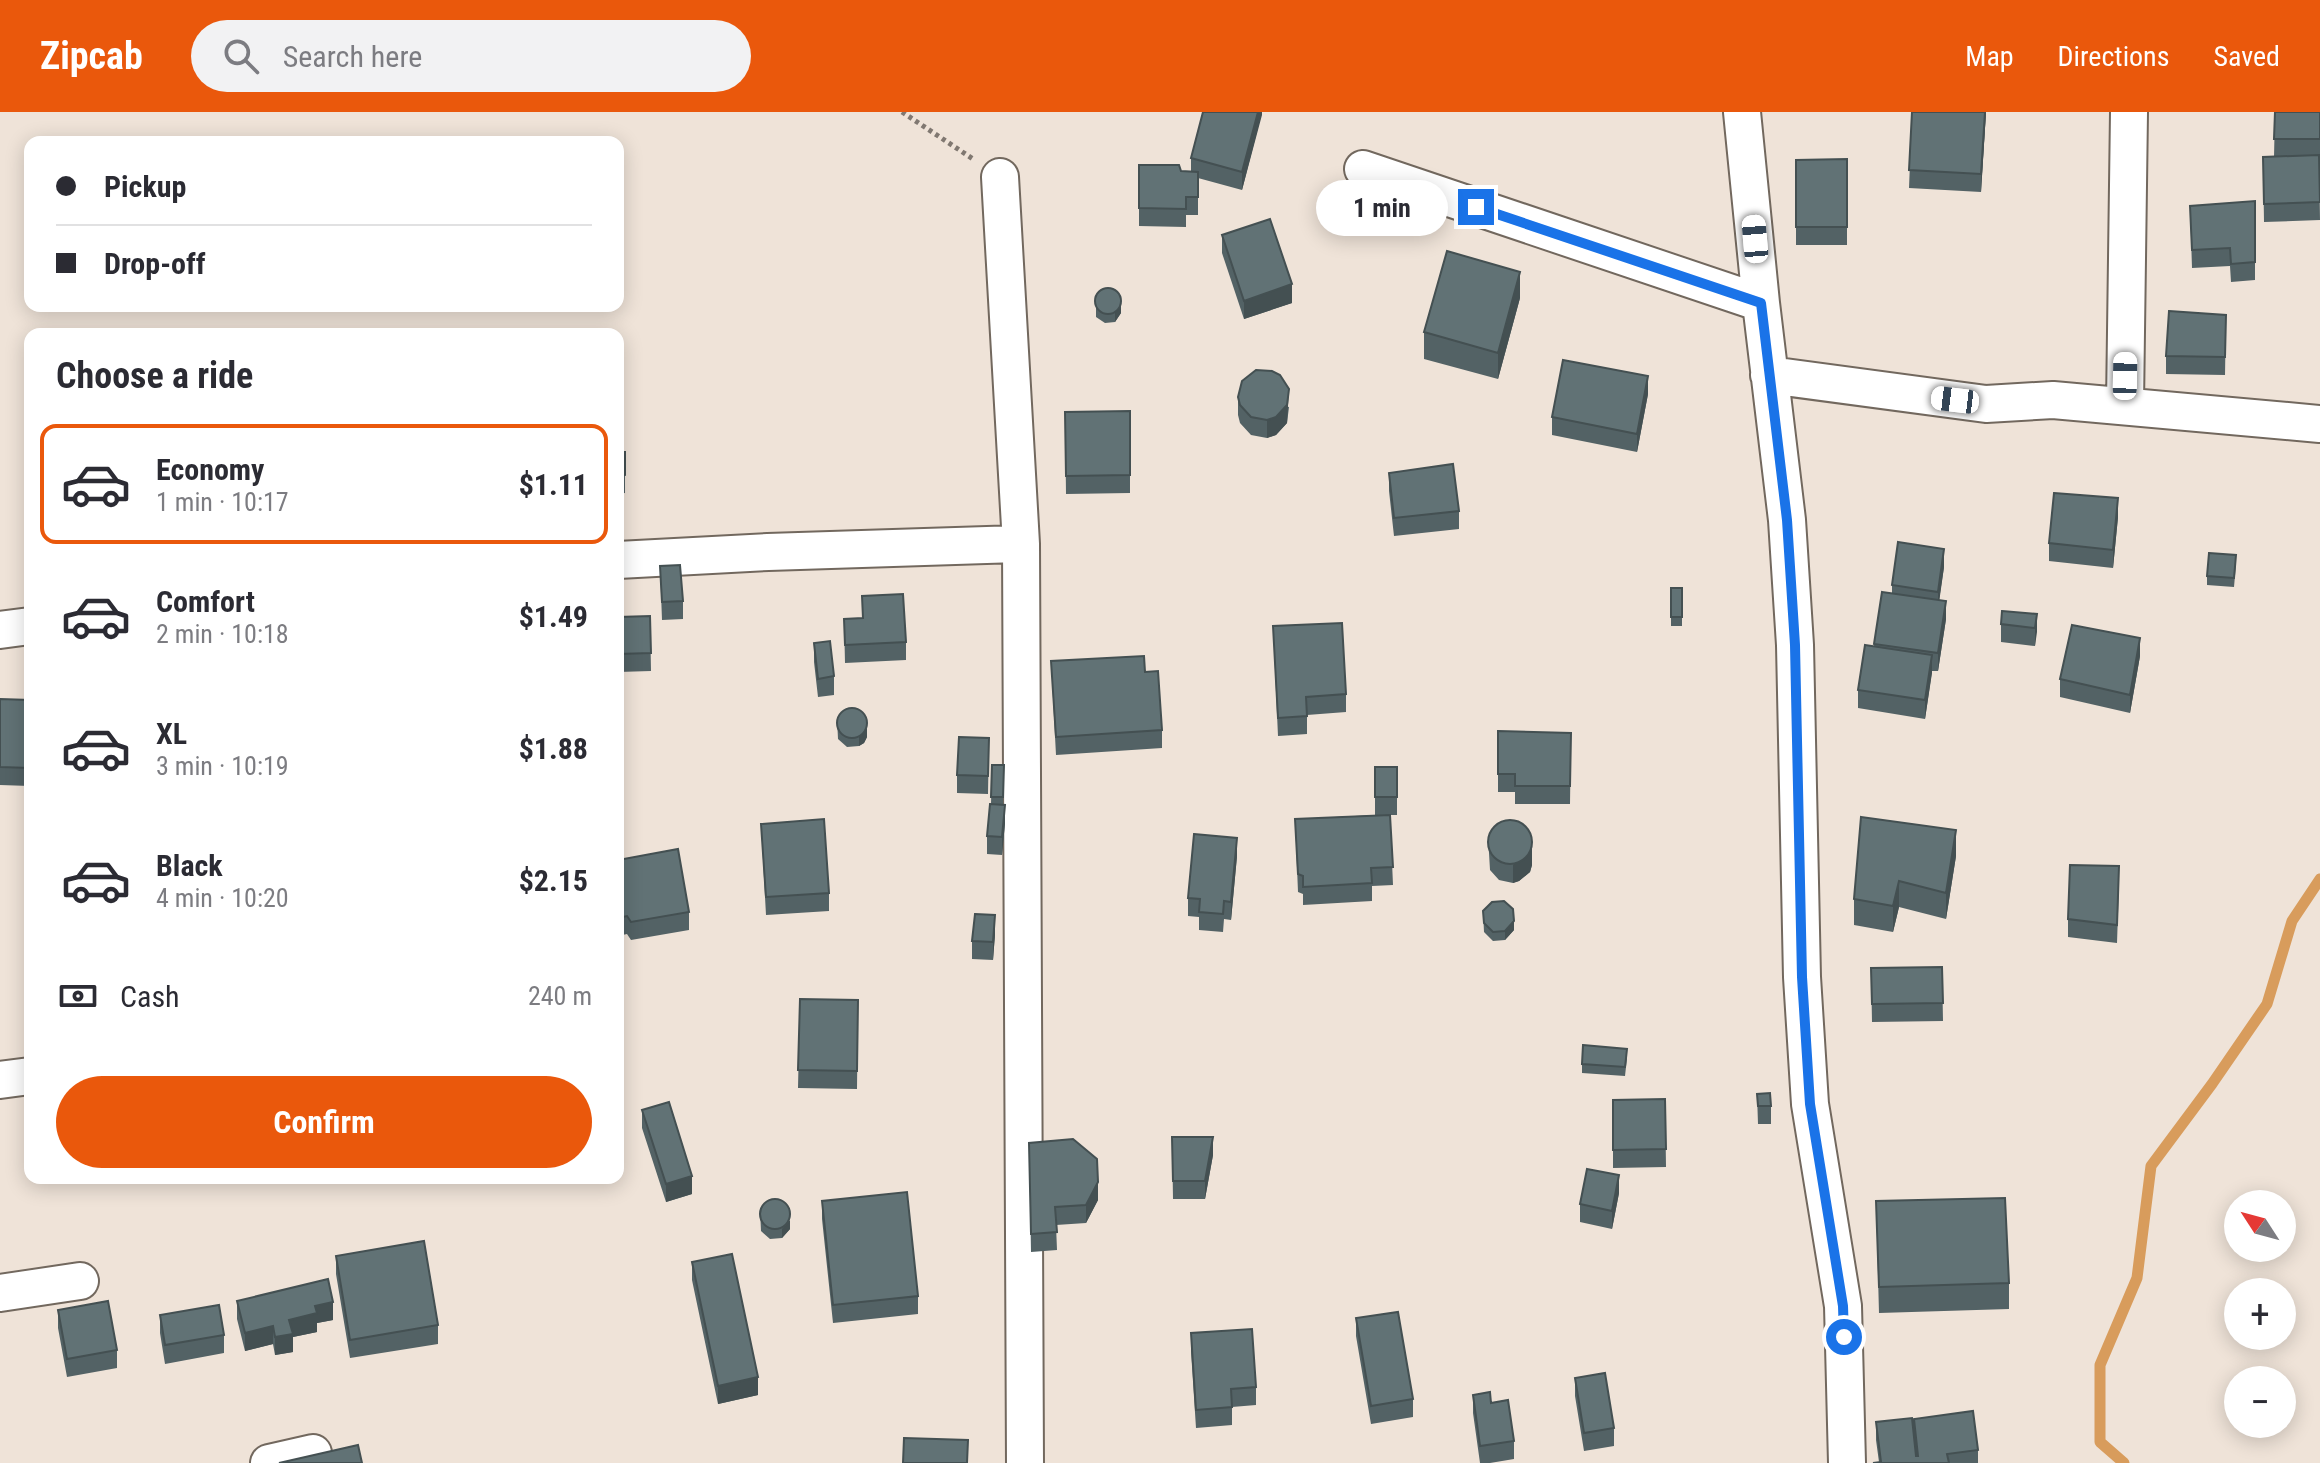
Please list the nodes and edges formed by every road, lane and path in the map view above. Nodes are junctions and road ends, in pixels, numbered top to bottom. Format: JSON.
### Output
{"nodes":[{"id":1,"x":902,"y":112,"type":"edge"},
{"id":2,"x":1742,"y":112,"type":"edge"},
{"id":3,"x":2129,"y":112,"type":"edge"},
{"id":4,"x":1363,"y":169,"type":"dead end"},
{"id":5,"x":1000,"y":177,"type":"joint"},
{"id":6,"x":1761,"y":303,"type":"junction"},
{"id":7,"x":1769,"y":375,"type":"junction"},
{"id":8,"x":2125,"y":405,"type":"junction"},
{"id":9,"x":2320,"y":424,"type":"edge"},
{"id":10,"x":1021,"y":544,"type":"junction"},
{"id":11,"x":624,"y":560,"type":"edge"},
{"id":12,"x":24,"y":627,"type":"edge"},
{"id":13,"x":0,"y":630,"type":"edge"},
{"id":14,"x":24,"y":1077,"type":"edge"},
{"id":15,"x":0,"y":1080,"type":"edge"},
{"id":16,"x":80,"y":1281,"type":"dead end"},
{"id":17,"x":0,"y":1293,"type":"edge"},
{"id":18,"x":313,"y":1453,"type":"edge"},
{"id":19,"x":269,"y":1463,"type":"edge"},
{"id":20,"x":1025,"y":1463,"type":"edge"},
{"id":21,"x":1847,"y":1463,"type":"edge"}],
"edges":[{"from":1,"to":5,"type":"path"},
{"from":2,"to":6,"type":"street"},
{"from":3,"to":8,"type":"street"},
{"from":4,"to":6,"type":"street"},
{"from":5,"to":10,"type":"street"},
{"from":6,"to":7,"type":"street"},
{"from":7,"to":8,"type":"street"},
{"from":7,"to":21,"type":"street"},
{"from":8,"to":9,"type":"street"},
{"from":10,"to":11,"type":"street"},
{"from":10,"to":20,"type":"street"},
{"from":12,"to":13,"type":"street"},
{"from":14,"to":15,"type":"street"},
{"from":16,"to":17,"type":"street"},
{"from":18,"to":19,"type":"street"}]}
